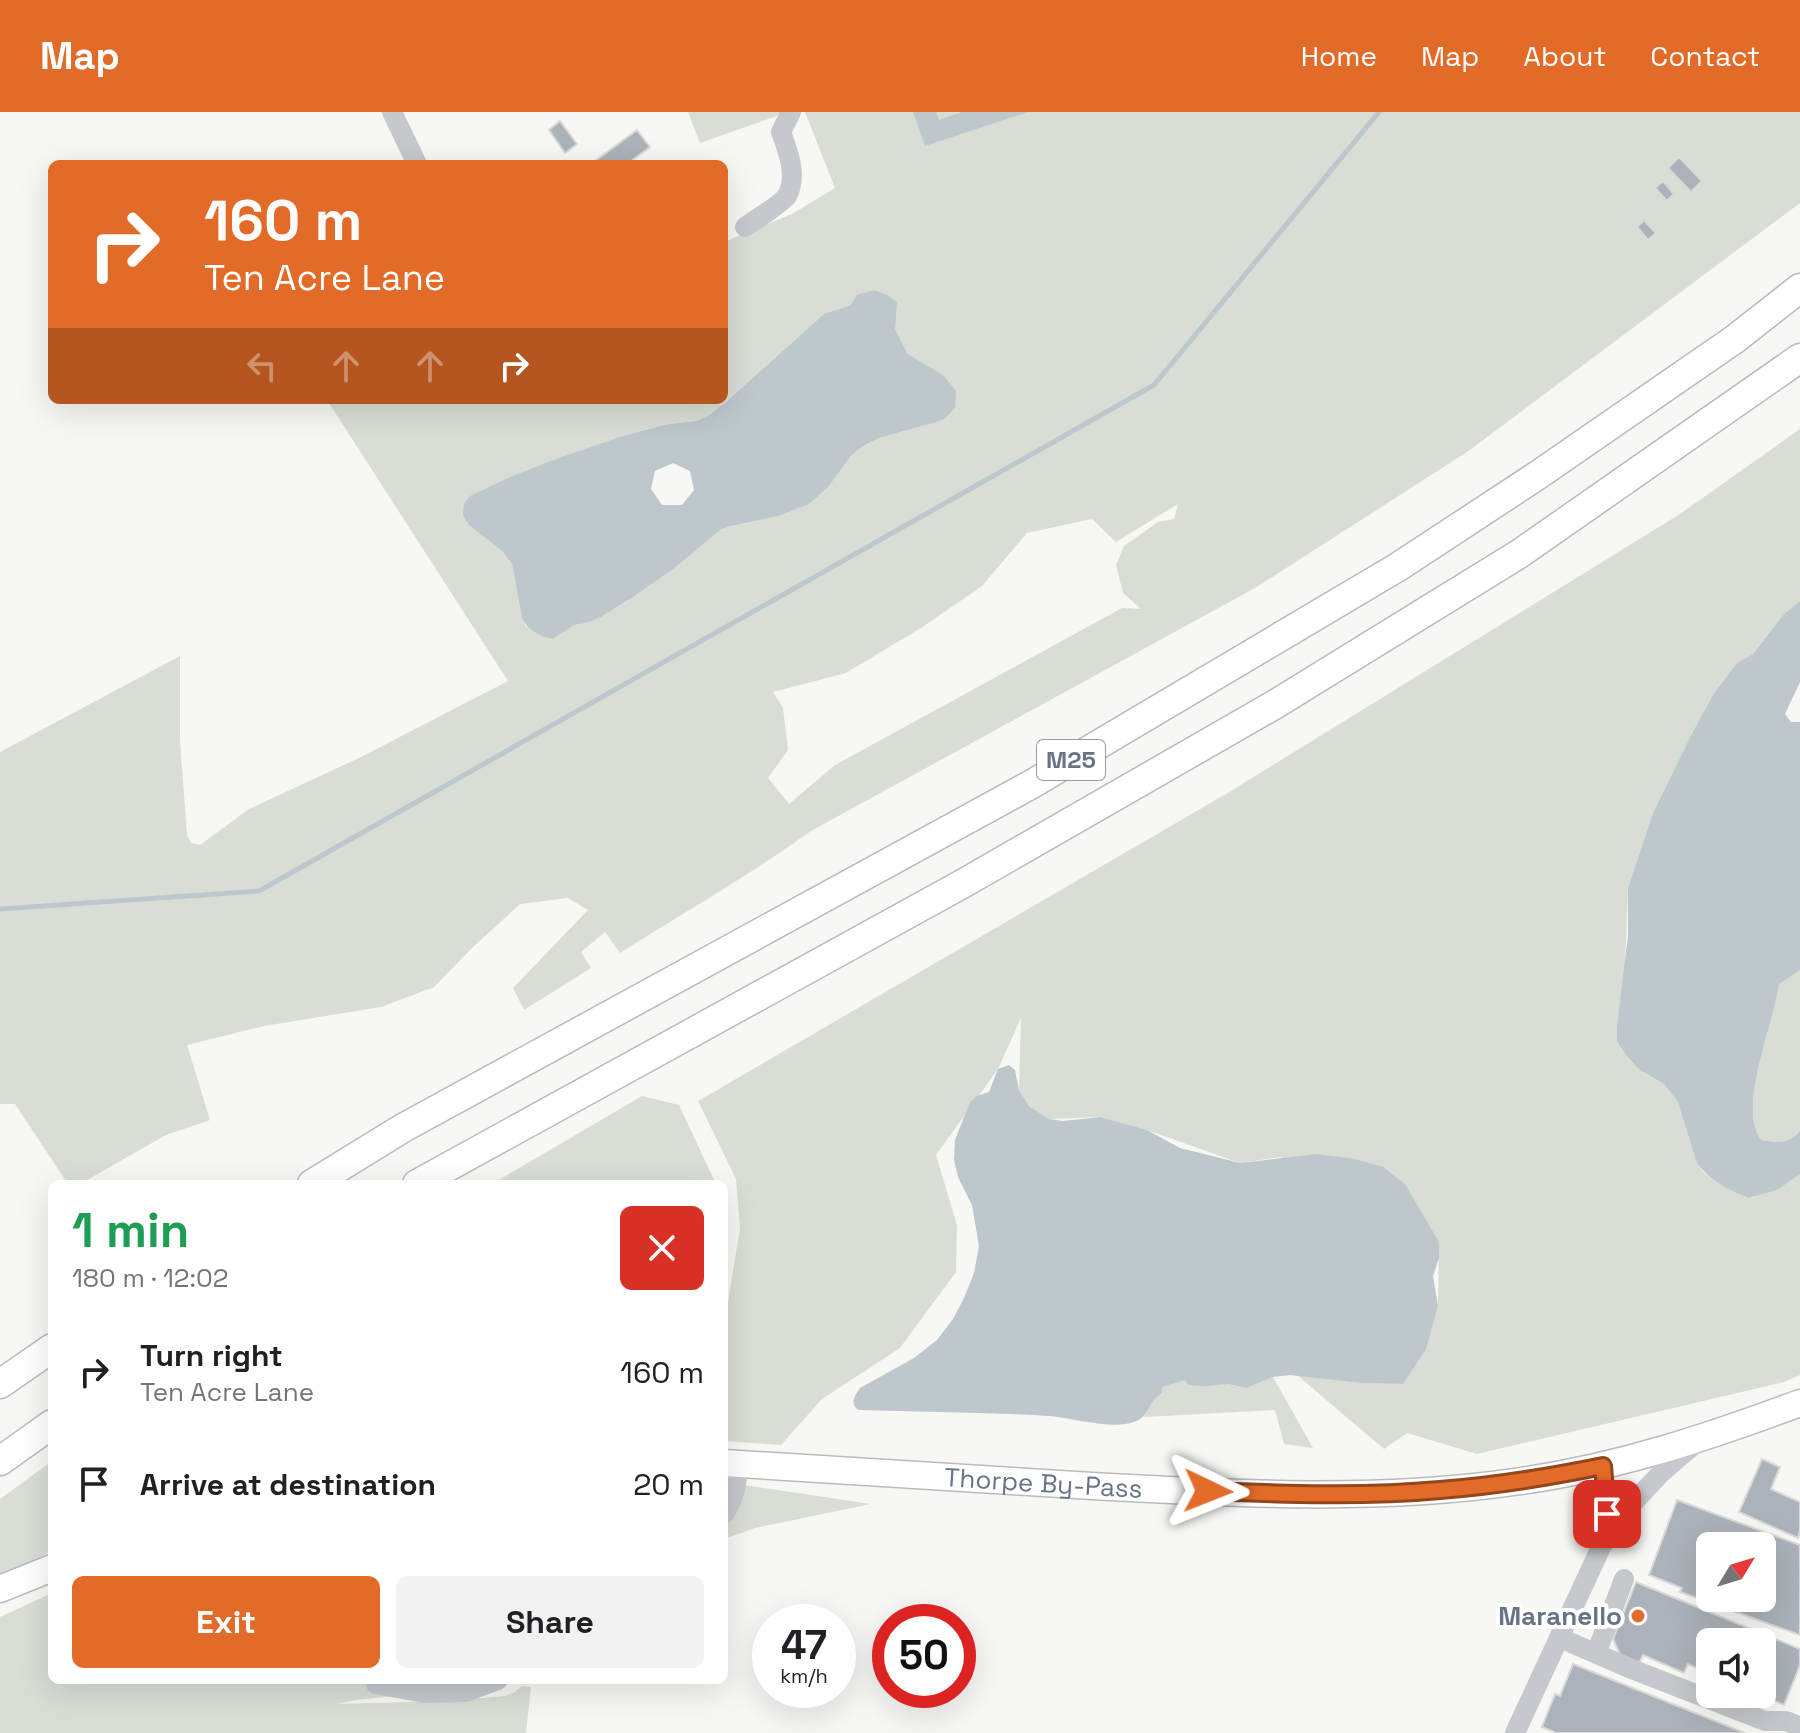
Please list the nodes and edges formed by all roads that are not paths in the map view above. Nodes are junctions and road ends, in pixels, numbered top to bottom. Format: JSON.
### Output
{"nodes":[{"id":1,"x":392,"y":112,"type":"edge"},
{"id":2,"x":791,"y":112,"type":"edge"},
{"id":3,"x":415,"y":160,"type":"edge"},
{"id":4,"x":745,"y":227,"type":"dead end"},
{"id":5,"x":1800,"y":288,"type":"edge"},
{"id":6,"x":1800,"y":358,"type":"edge"},
{"id":7,"x":319,"y":1180,"type":"edge"},
{"id":8,"x":424,"y":1180,"type":"edge"},
{"id":9,"x":48,"y":1351,"type":"edge"},
{"id":10,"x":0,"y":1384,"type":"edge"},
{"id":11,"x":1800,"y":1403,"type":"edge"},
{"id":12,"x":48,"y":1427,"type":"edge"},
{"id":13,"x":1701,"y":1439,"type":"junction"},
{"id":14,"x":0,"y":1461,"type":"edge"},
{"id":15,"x":731,"y":1464,"type":"edge"},
{"id":16,"x":1603,"y":1466,"type":"junction"},
{"id":17,"x":728,"y":1508,"type":"edge"},
{"id":18,"x":1601,"y":1548,"type":"junction"},
{"id":19,"x":48,"y":1570,"type":"edge"},
{"id":20,"x":1624,"y":1579,"type":"dead end"},
{"id":21,"x":0,"y":1589,"type":"edge"},
{"id":22,"x":1560,"y":1638,"type":"junction"},
{"id":23,"x":1596,"y":1654,"type":"junction"},
{"id":24,"x":376,"y":1684,"type":"dead end"},
{"id":25,"x":487,"y":1684,"type":"edge"},
{"id":26,"x":1800,"y":1727,"type":"edge"},
{"id":27,"x":1515,"y":1733,"type":"edge"}],
"edges":[{"from":1,"to":3,"type":"street"},
{"from":2,"to":4,"type":"street"},
{"from":5,"to":7,"type":"highway","number":"M25"},
{"from":6,"to":8,"type":"highway","number":"M25"},
{"from":9,"to":10,"type":"highway"},
{"from":11,"to":13,"type":"main road","name":"Thorpe By-Pass"},
{"from":12,"to":14,"type":"highway"},
{"from":13,"to":16,"type":"main road","name":"Thorpe By-Pass"},
{"from":13,"to":18,"type":"street"},
{"from":15,"to":16,"type":"main road","name":"Thorpe By-Pass"},
{"from":15,"to":17,"type":"street"},
{"from":16,"to":18,"type":"street"},
{"from":18,"to":22,"type":"street"},
{"from":19,"to":21,"type":"main road"},
{"from":20,"to":23,"type":"street"},
{"from":22,"to":23,"type":"street"},
{"from":22,"to":27,"type":"street"},
{"from":23,"to":26,"type":"street"},
{"from":24,"to":25,"type":"street"}]}
